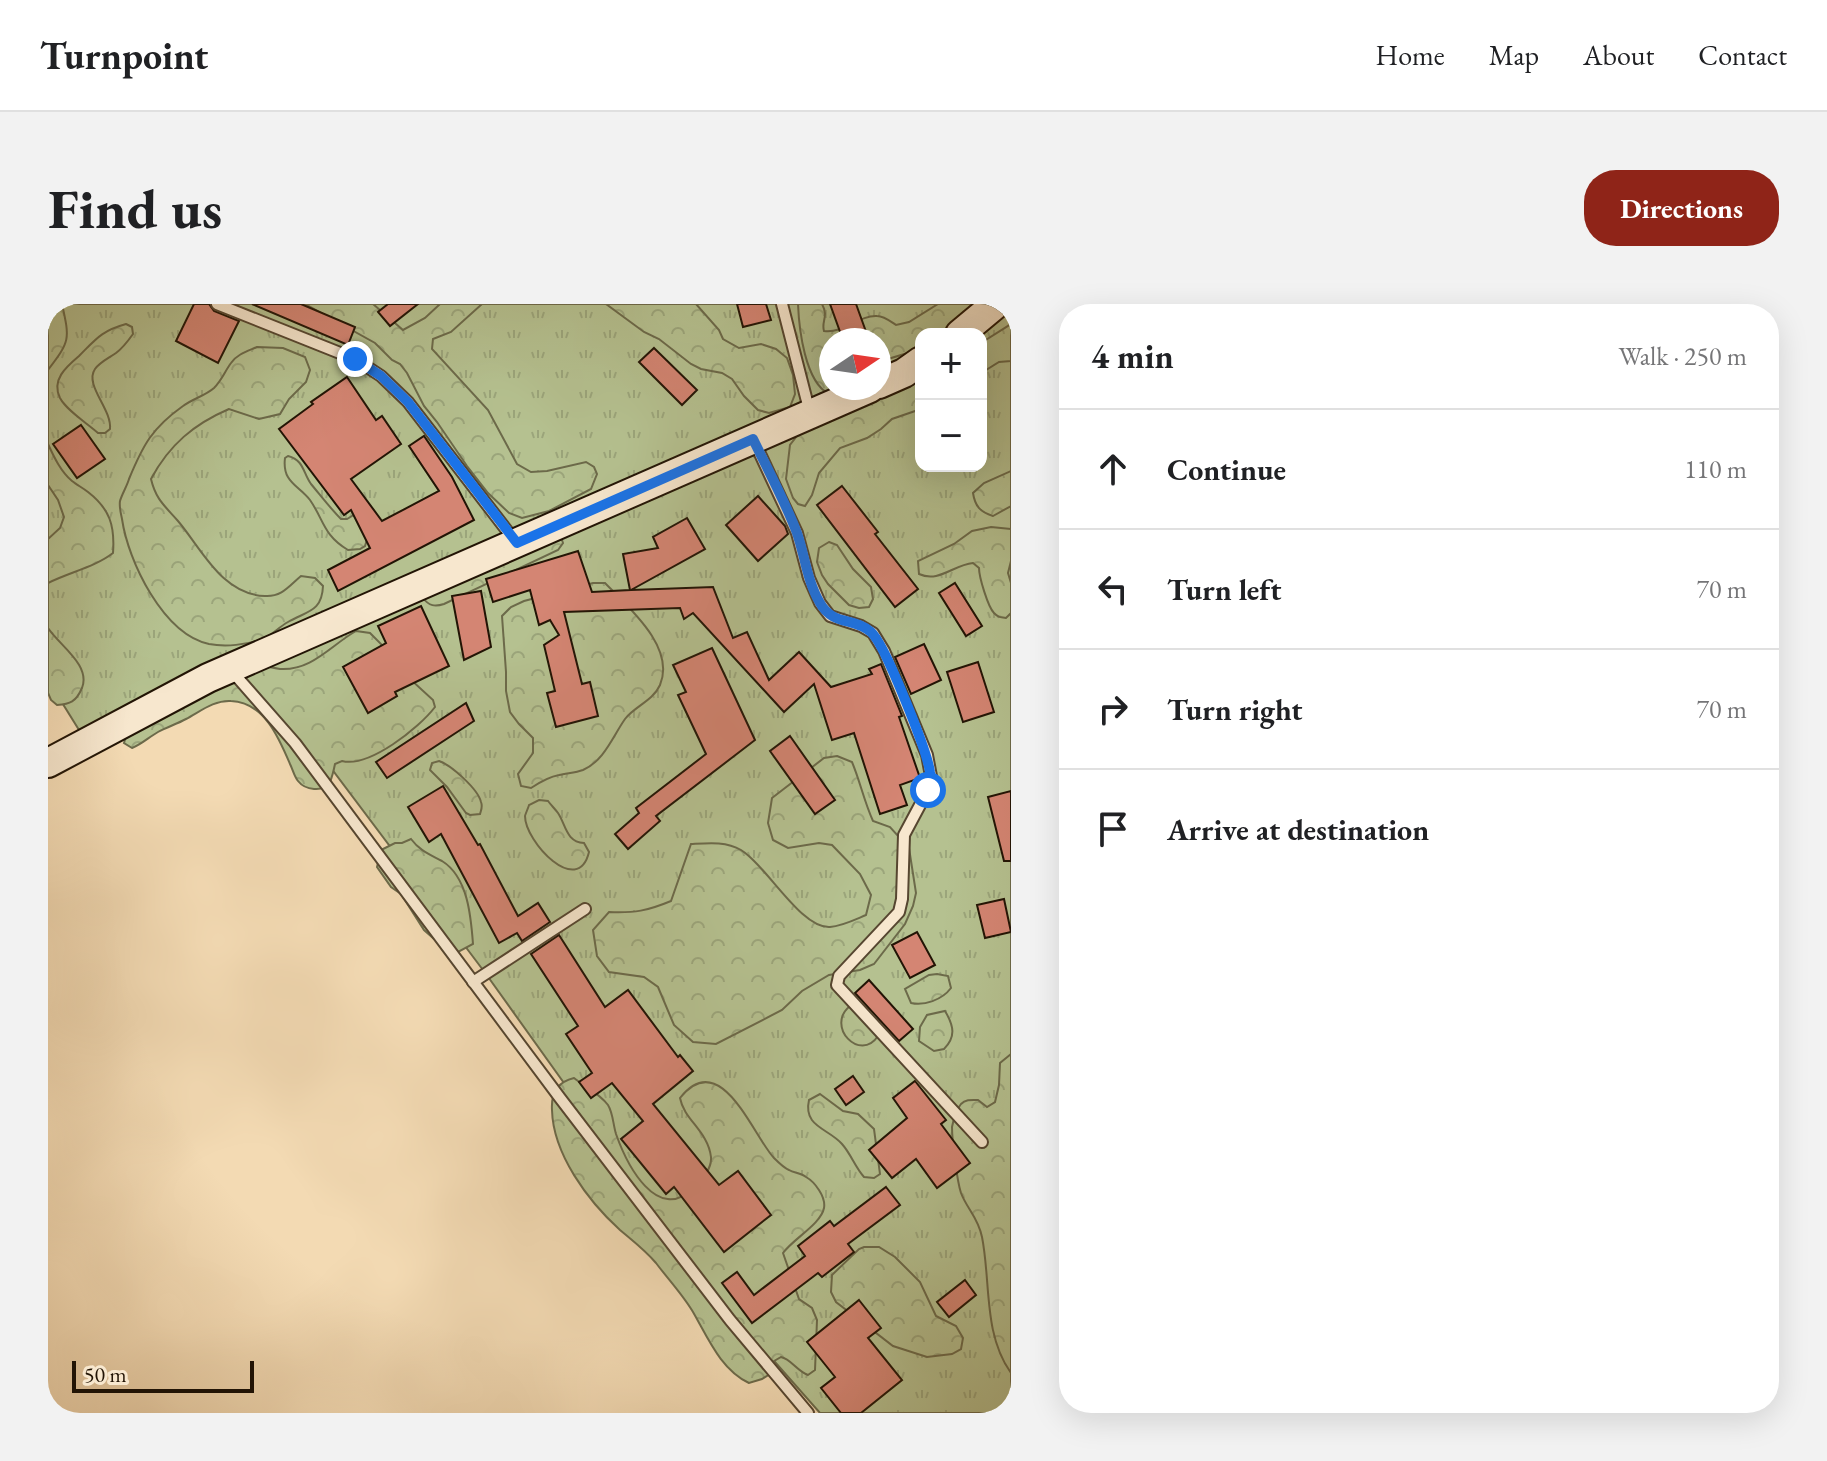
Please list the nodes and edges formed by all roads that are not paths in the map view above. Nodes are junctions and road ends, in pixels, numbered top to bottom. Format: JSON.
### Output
{"nodes":[{"id":1,"x":217,"y":304,"type":"edge"},
{"id":2,"x":782,"y":304,"type":"edge"},
{"id":3,"x":996,"y":304,"type":"edge"},
{"id":4,"x":967,"y":328,"type":"edge"},
{"id":5,"x":915,"y":365,"type":"edge"},
{"id":6,"x":891,"y":379,"type":"edge"},
{"id":7,"x":844,"y":400,"type":"edge"},
{"id":8,"x":811,"y":415,"type":"junction"},
{"id":9,"x":753,"y":439,"type":"junction"},
{"id":10,"x":517,"y":543,"type":"junction"},
{"id":11,"x":230,"y":669,"type":"junction"},
{"id":12,"x":48,"y":763,"type":"edge"},
{"id":13,"x":585,"y":909,"type":"dead end"},
{"id":14,"x":473,"y":982,"type":"junction"},
{"id":15,"x":982,"y":1142,"type":"dead end"},
{"id":16,"x":808,"y":1413,"type":"edge"}],
"edges":[{"from":1,"to":10,"type":"lane"},
{"from":2,"to":8,"type":"lane"},
{"from":3,"to":4,"type":"main road"},
{"from":5,"to":6,"type":"main road"},
{"from":7,"to":8,"type":"main road"},
{"from":8,"to":9,"type":"main road"},
{"from":9,"to":10,"type":"main road"},
{"from":9,"to":15,"type":"lane"},
{"from":10,"to":11,"type":"main road"},
{"from":11,"to":12,"type":"main road"},
{"from":11,"to":14,"type":"lane"},
{"from":13,"to":14,"type":"lane"},
{"from":14,"to":16,"type":"lane"}]}
